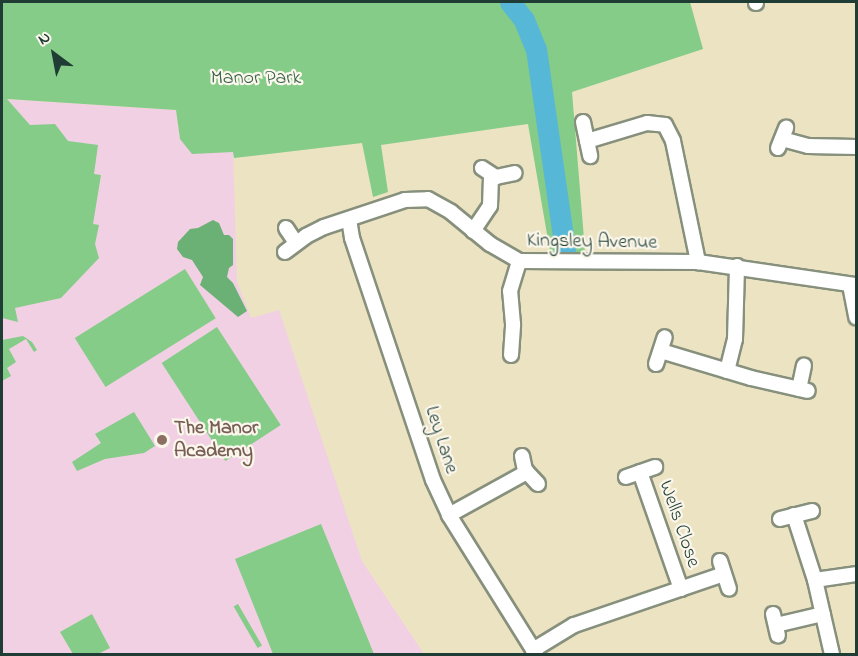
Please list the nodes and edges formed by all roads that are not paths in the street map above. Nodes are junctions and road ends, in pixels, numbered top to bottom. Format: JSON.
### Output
{"nodes":[{"id":1,"x":583,"y":122,"type":"dead end"},
{"id":2,"x":782,"y":138,"type":"dead end"},
{"id":3,"x":587,"y":141,"type":"junction"},
{"id":4,"x":856,"y":147,"type":"edge"},
{"id":5,"x":590,"y":156,"type":"dead end"},
{"id":6,"x":515,"y":172,"type":"dead end"},
{"id":7,"x":349,"y":219,"type":"junction"},
{"id":8,"x":286,"y":228,"type":"dead end"},
{"id":9,"x":473,"y":231,"type":"junction"},
{"id":10,"x":519,"y":261,"type":"junction"},
{"id":11,"x":698,"y":262,"type":"junction"},
{"id":12,"x":737,"y":266,"type":"junction"},
{"id":13,"x":853,"y":285,"type":"edge"},
{"id":14,"x":856,"y":317,"type":"edge"},
{"id":15,"x":665,"y":338,"type":"dead end"},
{"id":16,"x":511,"y":355,"type":"dead end"},
{"id":17,"x":804,"y":366,"type":"dead end"},
{"id":18,"x":728,"y":371,"type":"junction"},
{"id":19,"x":522,"y":456,"type":"dead end"},
{"id":20,"x":655,"y":467,"type":"dead end"},
{"id":21,"x":527,"y":472,"type":"junction"},
{"id":22,"x":640,"y":472,"type":"junction"},
{"id":23,"x":626,"y":477,"type":"dead end"},
{"id":24,"x":538,"y":484,"type":"dead end"},
{"id":25,"x":812,"y":511,"type":"dead end"},
{"id":26,"x":449,"y":515,"type":"junction"},
{"id":27,"x":794,"y":515,"type":"junction"},
{"id":28,"x":780,"y":519,"type":"dead end"},
{"id":29,"x":856,"y":574,"type":"edge"},
{"id":30,"x":815,"y":580,"type":"junction"},
{"id":31,"x":729,"y":588,"type":"dead end"},
{"id":32,"x":681,"y":589,"type":"junction"},
{"id":33,"x":823,"y":614,"type":"junction"},
{"id":34,"x":776,"y":624,"type":"dead end"},
{"id":35,"x":534,"y":652,"type":"edge"},
{"id":36,"x":832,"y":654,"type":"edge"}],
"edges":[{"from":1,"to":3,"type":"street"},
{"from":2,"to":4,"type":"street"},
{"from":3,"to":5,"type":"street"},
{"from":3,"to":11,"type":"street"},
{"from":6,"to":9,"type":"street"},
{"from":7,"to":8,"type":"street","name":"Kingsley Avenue"},
{"from":7,"to":9,"type":"street","name":"Kingsley Avenue"},
{"from":7,"to":26,"type":"street","name":"Ley Lane"},
{"from":9,"to":10,"type":"street","name":"Kingsley Avenue"},
{"from":10,"to":11,"type":"street","name":"Kingsley Avenue"},
{"from":10,"to":16,"type":"street"},
{"from":11,"to":12,"type":"street","name":"Kingsley Avenue"},
{"from":12,"to":13,"type":"street","name":"Kingsley Avenue"},
{"from":12,"to":18,"type":"street"},
{"from":13,"to":14,"type":"street"},
{"from":15,"to":18,"type":"street"},
{"from":17,"to":18,"type":"street"},
{"from":19,"to":21,"type":"street"},
{"from":20,"to":22,"type":"street","name":"Wells Close"},
{"from":21,"to":24,"type":"street"},
{"from":21,"to":26,"type":"street"},
{"from":22,"to":23,"type":"street","name":"Wells Close"},
{"from":22,"to":32,"type":"street","name":"Wells Close"},
{"from":25,"to":27,"type":"street"},
{"from":26,"to":35,"type":"street","name":"Ley Lane"},
{"from":27,"to":28,"type":"street"},
{"from":27,"to":30,"type":"street"},
{"from":29,"to":30,"type":"street"},
{"from":30,"to":33,"type":"street"},
{"from":31,"to":32,"type":"street"},
{"from":32,"to":35,"type":"street"},
{"from":33,"to":34,"type":"street"},
{"from":33,"to":36,"type":"street"}]}
